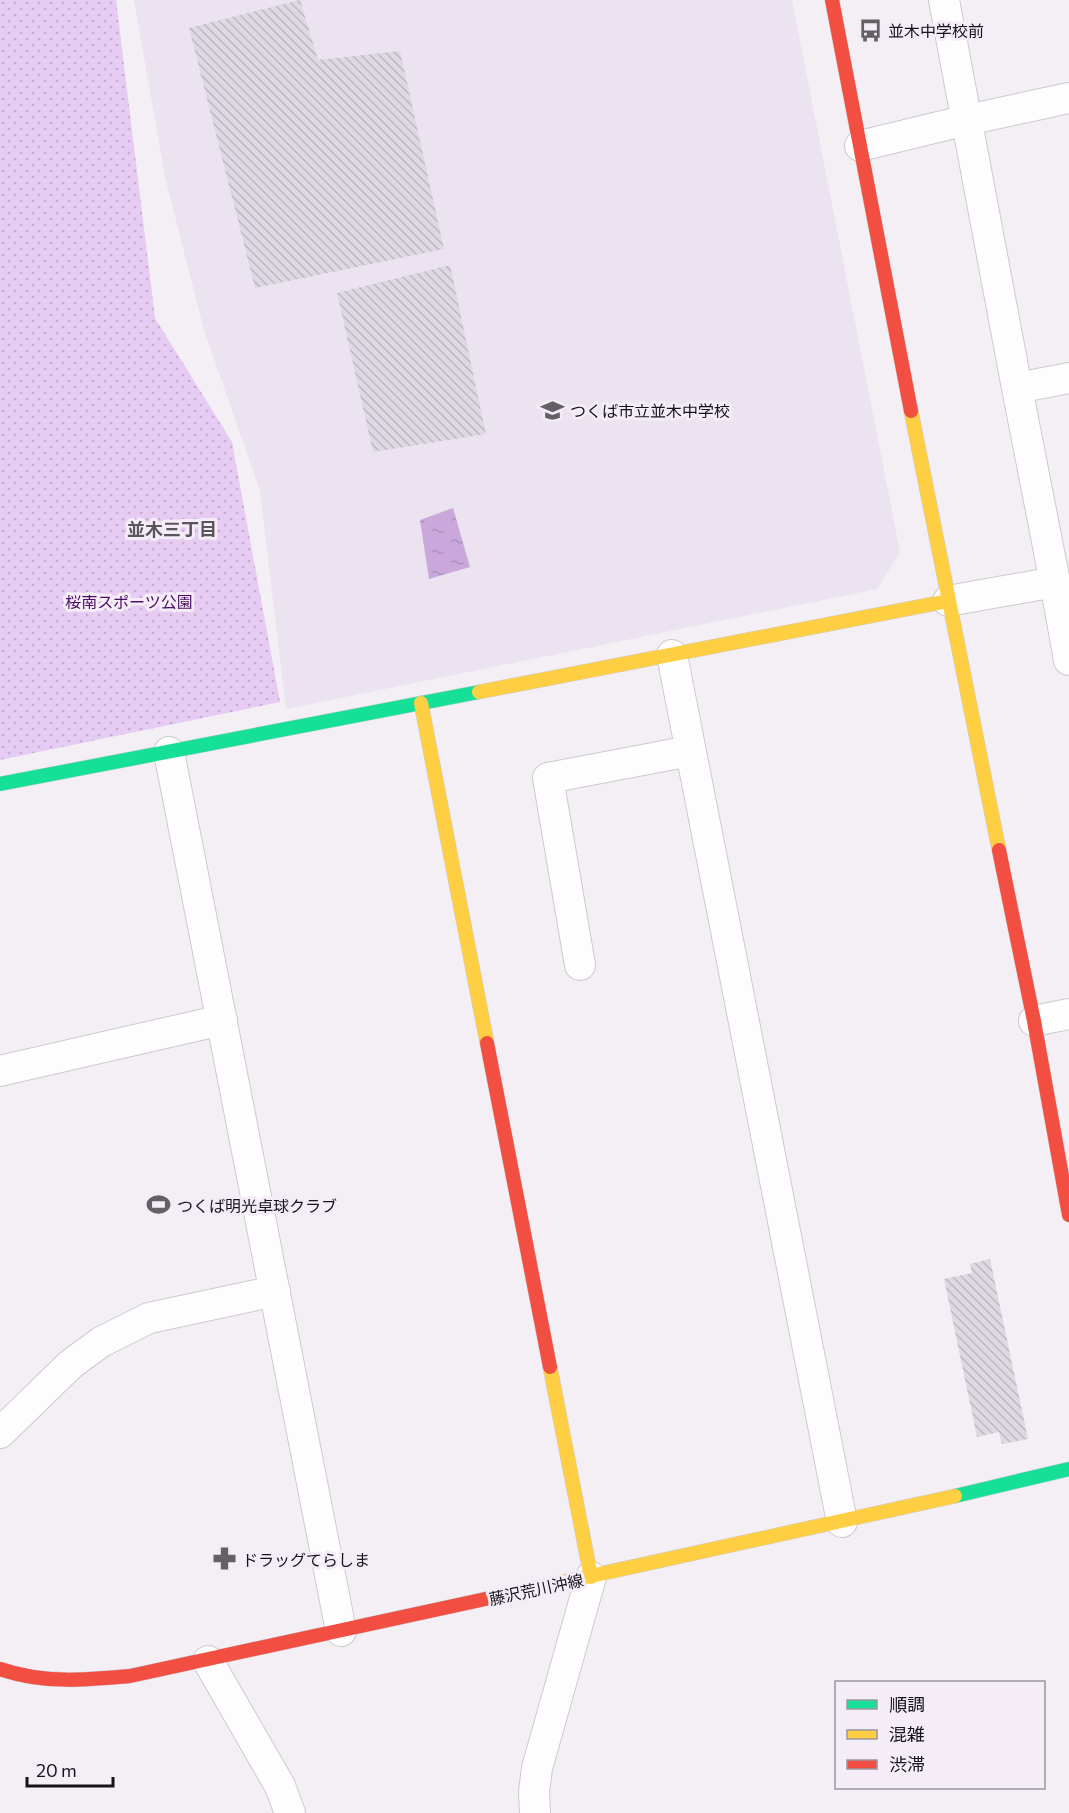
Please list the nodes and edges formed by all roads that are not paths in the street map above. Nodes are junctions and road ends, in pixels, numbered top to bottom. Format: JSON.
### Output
{"nodes":[{"id":1,"x":832,"y":0,"type":"edge"},
{"id":2,"x":944,"y":0,"type":"edge"},
{"id":3,"x":1069,"y":98,"type":"edge"},
{"id":4,"x":967,"y":120,"type":"junction"},
{"id":5,"x":860,"y":146,"type":"junction"},
{"id":6,"x":1069,"y":378,"type":"edge"},
{"id":7,"x":1017,"y":388,"type":"junction"},
{"id":8,"x":1055,"y":582,"type":"junction"},
{"id":9,"x":948,"y":601,"type":"junction"},
{"id":10,"x":672,"y":655,"type":"junction"},
{"id":11,"x":1069,"y":660,"type":"edge"},
{"id":12,"x":421,"y":703,"type":"junction"},
{"id":13,"x":690,"y":751,"type":"junction"},
{"id":14,"x":170,"y":752,"type":"junction"},
{"id":15,"x":0,"y":784,"type":"edge"},
{"id":16,"x":580,"y":965,"type":"dead end"},
{"id":17,"x":1069,"y":1014,"type":"edge"},
{"id":18,"x":222,"y":1020,"type":"junction"},
{"id":19,"x":1034,"y":1021,"type":"junction"},
{"id":20,"x":0,"y":1071,"type":"edge"},
{"id":21,"x":1065,"y":1170,"type":"edge"},
{"id":22,"x":1069,"y":1215,"type":"edge"},
{"id":23,"x":275,"y":1291,"type":"junction"},
{"id":24,"x":0,"y":1433,"type":"edge"},
{"id":25,"x":1069,"y":1469,"type":"edge"},
{"id":26,"x":842,"y":1522,"type":"junction"},
{"id":27,"x":591,"y":1577,"type":"junction"},
{"id":28,"x":341,"y":1631,"type":"junction"},
{"id":29,"x":208,"y":1661,"type":"junction"},
{"id":30,"x":0,"y":1670,"type":"edge"},
{"id":31,"x":290,"y":1813,"type":"edge"},
{"id":32,"x":536,"y":1813,"type":"edge"}],
"edges":[{"from":1,"to":5,"type":"street"},
{"from":2,"to":4,"type":"street"},
{"from":3,"to":4,"type":"street"},
{"from":4,"to":5,"type":"street"},
{"from":4,"to":7,"type":"street"},
{"from":5,"to":9,"type":"street"},
{"from":6,"to":7,"type":"street"},
{"from":7,"to":8,"type":"street"},
{"from":8,"to":9,"type":"street"},
{"from":8,"to":11,"type":"street"},
{"from":9,"to":10,"type":"street"},
{"from":9,"to":19,"type":"street"},
{"from":10,"to":12,"type":"street"},
{"from":10,"to":13,"type":"street"},
{"from":12,"to":14,"type":"street"},
{"from":12,"to":27,"type":"street"},
{"from":13,"to":16,"type":"street"},
{"from":13,"to":26,"type":"street"},
{"from":14,"to":15,"type":"street"},
{"from":14,"to":18,"type":"street"},
{"from":17,"to":19,"type":"street"},
{"from":18,"to":20,"type":"street"},
{"from":18,"to":23,"type":"street"},
{"from":19,"to":21,"type":"street"},
{"from":21,"to":22,"type":"street"},
{"from":23,"to":24,"type":"street"},
{"from":23,"to":28,"type":"street"},
{"from":25,"to":26,"type":"street","name":"藤沢荒川沖線"},
{"from":26,"to":27,"type":"street","name":"藤沢荒川沖線"},
{"from":27,"to":28,"type":"street","name":"藤沢荒川沖線"},
{"from":27,"to":32,"type":"street"},
{"from":28,"to":29,"type":"street","name":"藤沢荒川沖線"},
{"from":29,"to":30,"type":"street","name":"藤沢荒川沖線"},
{"from":29,"to":31,"type":"street"}]}
